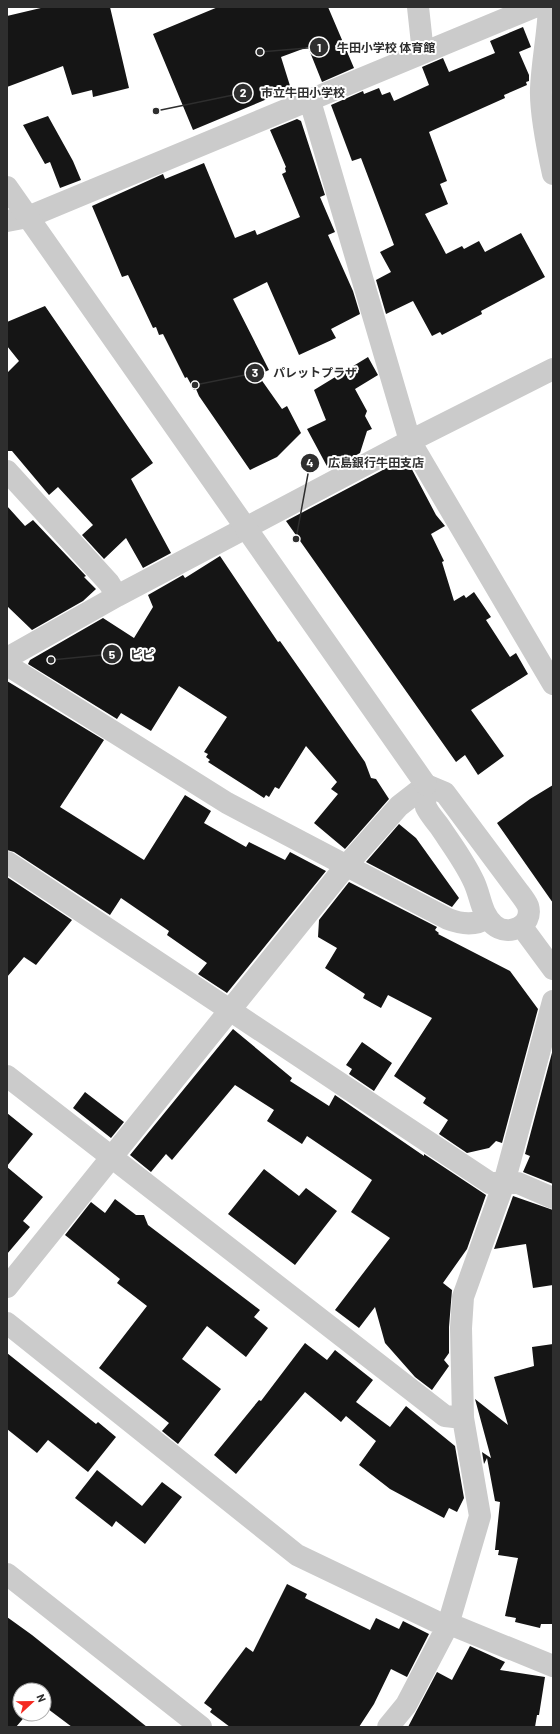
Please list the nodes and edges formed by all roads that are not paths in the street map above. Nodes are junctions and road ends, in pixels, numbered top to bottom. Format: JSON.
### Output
{"nodes":[{"id":1,"x":418,"y":7,"type":"edge"},
{"id":2,"x":534,"y":7,"type":"edge"},
{"id":3,"x":549,"y":7,"type":"edge"},
{"id":4,"x":423,"y":54,"type":"junction"},
{"id":5,"x":547,"y":91,"type":"edge"},
{"id":6,"x":310,"y":101,"type":"junction"},
{"id":7,"x":553,"y":174,"type":"edge"},
{"id":8,"x":7,"y":188,"type":"edge"},
{"id":9,"x":17,"y":219,"type":"edge"},
{"id":10,"x":553,"y":369,"type":"edge"},
{"id":11,"x":410,"y":441,"type":"junction"},
{"id":12,"x":7,"y":471,"type":"edge"},
{"id":13,"x":246,"y":528,"type":"junction"},
{"id":14,"x":118,"y":596,"type":"junction"},
{"id":15,"x":7,"y":658,"type":"edge"},
{"id":16,"x":7,"y":665,"type":"edge"},
{"id":17,"x":553,"y":684,"type":"edge"},
{"id":18,"x":426,"y":785,"type":"junction"},
{"id":19,"x":7,"y":862,"type":"edge"},
{"id":20,"x":346,"y":866,"type":"junction"},
{"id":21,"x":487,"y":918,"type":"junction"},
{"id":22,"x":522,"y":927,"type":"junction"},
{"id":23,"x":553,"y":969,"type":"edge"},
{"id":24,"x":553,"y":1001,"type":"edge"},
{"id":25,"x":228,"y":1011,"type":"junction"},
{"id":26,"x":7,"y":1076,"type":"edge"},
{"id":27,"x":112,"y":1156,"type":"junction"},
{"id":28,"x":504,"y":1183,"type":"junction"},
{"id":29,"x":553,"y":1198,"type":"edge"},
{"id":30,"x":7,"y":1287,"type":"edge"},
{"id":31,"x":7,"y":1323,"type":"edge"},
{"id":32,"x":463,"y":1418,"type":"junction"},
{"id":33,"x":7,"y":1574,"type":"edge"},
{"id":34,"x":448,"y":1625,"type":"junction"},
{"id":35,"x":553,"y":1666,"type":"edge"},
{"id":36,"x":201,"y":1727,"type":"edge"},
{"id":37,"x":388,"y":1727,"type":"edge"}],
"edges":[{"from":1,"to":4,"type":"street"},
{"from":2,"to":4,"type":"street"},
{"from":3,"to":5,"type":"street"},
{"from":4,"to":6,"type":"street"},
{"from":5,"to":7,"type":"street"},
{"from":6,"to":9,"type":"street"},
{"from":6,"to":11,"type":"street"},
{"from":8,"to":9,"type":"street"},
{"from":9,"to":13,"type":"street"},
{"from":10,"to":11,"type":"street"},
{"from":11,"to":13,"type":"street"},
{"from":11,"to":17,"type":"street"},
{"from":12,"to":14,"type":"street"},
{"from":13,"to":14,"type":"street"},
{"from":13,"to":18,"type":"street"},
{"from":14,"to":15,"type":"street"},
{"from":16,"to":20,"type":"street"},
{"from":18,"to":20,"type":"street"},
{"from":18,"to":21,"type":"street"},
{"from":18,"to":22,"type":"street"},
{"from":19,"to":25,"type":"street"},
{"from":20,"to":21,"type":"street"},
{"from":20,"to":25,"type":"street"},
{"from":21,"to":22,"type":"street"},
{"from":22,"to":23,"type":"street"},
{"from":24,"to":28,"type":"street"},
{"from":25,"to":27,"type":"street"},
{"from":25,"to":28,"type":"street"},
{"from":26,"to":27,"type":"street"},
{"from":27,"to":30,"type":"street"},
{"from":27,"to":32,"type":"street"},
{"from":28,"to":29,"type":"street"},
{"from":28,"to":32,"type":"street"},
{"from":31,"to":34,"type":"street"},
{"from":32,"to":34,"type":"street"},
{"from":33,"to":36,"type":"street"},
{"from":34,"to":35,"type":"street"},
{"from":34,"to":37,"type":"street"}]}
